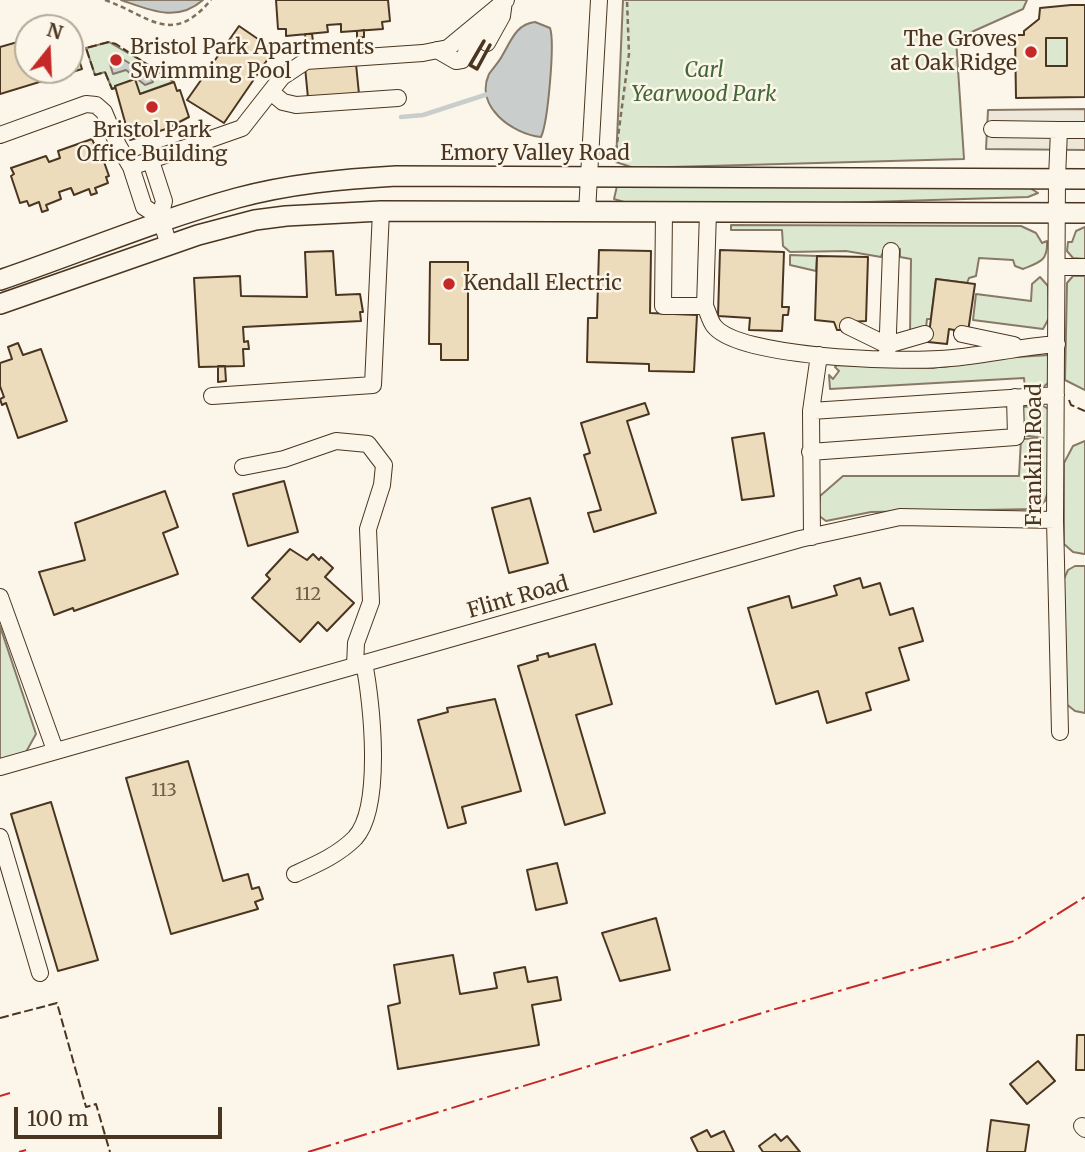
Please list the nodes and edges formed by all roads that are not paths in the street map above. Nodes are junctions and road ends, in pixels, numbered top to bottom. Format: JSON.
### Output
{"nodes":[{"id":1,"x":600,"y":0,"type":"edge"},
{"id":2,"x":505,"y":1,"type":"edge"},
{"id":3,"x":487,"y":43,"type":"dead end"},
{"id":4,"x":271,"y":92,"type":"junction"},
{"id":5,"x":398,"y":98,"type":"dead end"},
{"id":6,"x":992,"y":130,"type":"dead end"},
{"id":7,"x":1059,"y":130,"type":"junction"},
{"id":8,"x":1085,"y":130,"type":"edge"},
{"id":9,"x":0,"y":135,"type":"edge"},
{"id":10,"x":151,"y":160,"type":"junction"},
{"id":11,"x":131,"y":167,"type":"junction"},
{"id":12,"x":588,"y":177,"type":"junction"},
{"id":13,"x":1057,"y":178,"type":"junction"},
{"id":14,"x":1085,"y":178,"type":"edge"},
{"id":15,"x":382,"y":211,"type":"junction"},
{"id":16,"x":587,"y":212,"type":"junction"},
{"id":17,"x":664,"y":212,"type":"junction"},
{"id":18,"x":708,"y":212,"type":"junction"},
{"id":19,"x":1057,"y":213,"type":"junction"},
{"id":20,"x":1085,"y":213,"type":"edge"},
{"id":21,"x":161,"y":220,"type":"junction"},
{"id":22,"x":169,"y":245,"type":"junction"},
{"id":23,"x":891,"y":251,"type":"dead end"},
{"id":24,"x":1057,"y":267,"type":"junction"},
{"id":25,"x":1085,"y":267,"type":"edge"},
{"id":26,"x":0,"y":280,"type":"edge"},
{"id":27,"x":0,"y":304,"type":"edge"},
{"id":28,"x":705,"y":306,"type":"junction"},
{"id":29,"x":848,"y":326,"type":"dead end"},
{"id":30,"x":925,"y":334,"type":"dead end"},
{"id":31,"x":962,"y":334,"type":"dead end"},
{"id":32,"x":1056,"y":344,"type":"junction"},
{"id":33,"x":1024,"y":347,"type":"junction"},
{"id":34,"x":887,"y":352,"type":"junction"},
{"id":35,"x":819,"y":355,"type":"junction"},
{"id":36,"x":1056,"y":395,"type":"junction"},
{"id":37,"x":212,"y":396,"type":"dead end"},
{"id":38,"x":1015,"y":397,"type":"junction"},
{"id":39,"x":811,"y":411,"type":"junction"},
{"id":40,"x":810,"y":452,"type":"junction"},
{"id":41,"x":243,"y":467,"type":"dead end"},
{"id":42,"x":1055,"y":520,"type":"junction"},
{"id":43,"x":812,"y":537,"type":"junction"},
{"id":44,"x":0,"y":597,"type":"edge"},
{"id":45,"x":360,"y":664,"type":"junction"},
{"id":46,"x":1060,"y":732,"type":"dead end"},
{"id":47,"x":55,"y":750,"type":"junction"},
{"id":48,"x":0,"y":767,"type":"edge"},
{"id":49,"x":0,"y":837,"type":"edge"},
{"id":50,"x":295,"y":874,"type":"dead end"},
{"id":51,"x":40,"y":973,"type":"dead end"}],
"edges":[{"from":1,"to":12,"type":"street"},
{"from":2,"to":3,"type":"street"},
{"from":2,"to":4,"type":"street"},
{"from":4,"to":5,"type":"street"},
{"from":4,"to":10,"type":"street"},
{"from":6,"to":7,"type":"street"},
{"from":7,"to":8,"type":"street"},
{"from":7,"to":13,"type":"street","name":"Franklin Road"},
{"from":9,"to":11,"type":"street"},
{"from":10,"to":11,"type":"street"},
{"from":10,"to":21,"type":"street"},
{"from":11,"to":21,"type":"street"},
{"from":12,"to":13,"type":"main road","name":"Emory Valley Road"},
{"from":12,"to":16,"type":"street"},
{"from":12,"to":21,"type":"main road","name":"Emory Valley Road"},
{"from":13,"to":14,"type":"main road","name":"Emory Valley Road"},
{"from":13,"to":19,"type":"street","name":"Franklin Road"},
{"from":15,"to":16,"type":"main road"},
{"from":15,"to":22,"type":"main road"},
{"from":15,"to":37,"type":"street"},
{"from":16,"to":17,"type":"main road"},
{"from":17,"to":18,"type":"main road"},
{"from":17,"to":28,"type":"street"},
{"from":18,"to":19,"type":"main road"},
{"from":18,"to":28,"type":"street"},
{"from":19,"to":20,"type":"main road"},
{"from":19,"to":24,"type":"street","name":"Franklin Road"},
{"from":21,"to":22,"type":"street"},
{"from":21,"to":26,"type":"main road","name":"Emory Valley Road"},
{"from":22,"to":27,"type":"main road"},
{"from":23,"to":34,"type":"street"},
{"from":24,"to":25,"type":"street"},
{"from":24,"to":32,"type":"street","name":"Franklin Road"},
{"from":28,"to":35,"type":"street"},
{"from":29,"to":34,"type":"street"},
{"from":30,"to":34,"type":"street"},
{"from":31,"to":33,"type":"street"},
{"from":32,"to":33,"type":"street"},
{"from":32,"to":36,"type":"street","name":"Franklin Road"},
{"from":33,"to":34,"type":"street"},
{"from":34,"to":35,"type":"street"},
{"from":35,"to":39,"type":"street"},
{"from":36,"to":38,"type":"street"},
{"from":36,"to":42,"type":"street","name":"Franklin Road"},
{"from":38,"to":39,"type":"street"},
{"from":38,"to":40,"type":"street"},
{"from":39,"to":40,"type":"street"},
{"from":40,"to":43,"type":"street"},
{"from":41,"to":45,"type":"street"},
{"from":42,"to":43,"type":"street","name":"Flint Road"},
{"from":42,"to":46,"type":"street","name":"Franklin Road"},
{"from":43,"to":45,"type":"street","name":"Flint Road"},
{"from":44,"to":47,"type":"street"},
{"from":45,"to":47,"type":"street","name":"Flint Road"},
{"from":45,"to":50,"type":"street"},
{"from":47,"to":48,"type":"street","name":"Flint Road"},
{"from":49,"to":51,"type":"street"}]}
